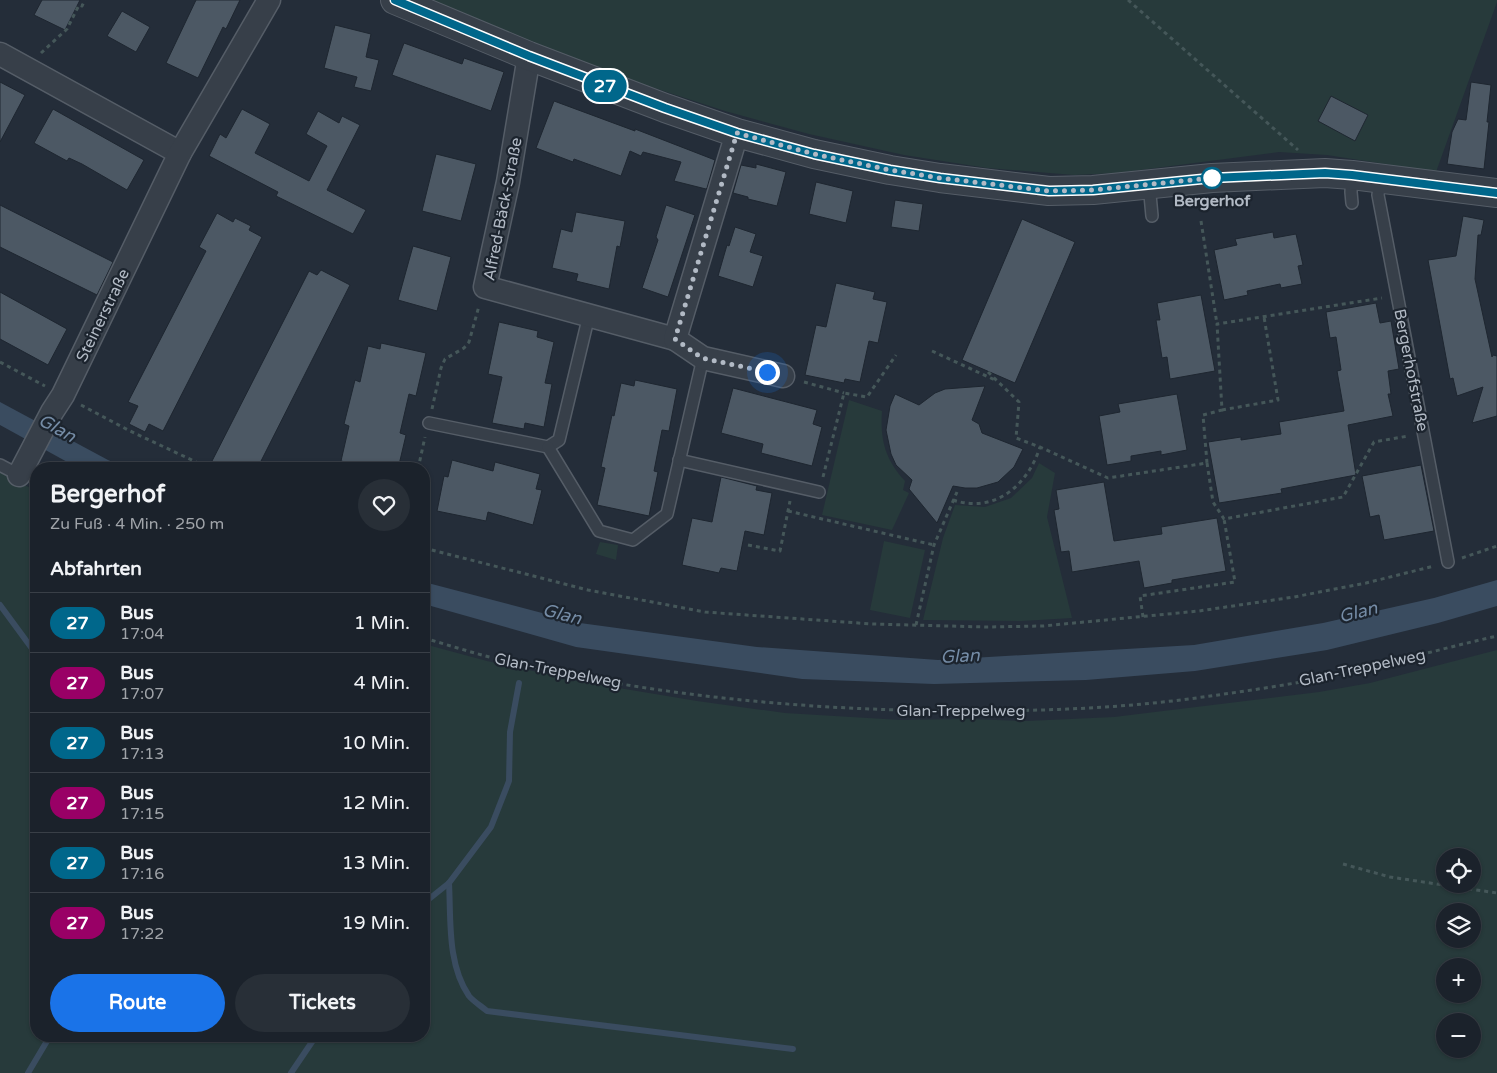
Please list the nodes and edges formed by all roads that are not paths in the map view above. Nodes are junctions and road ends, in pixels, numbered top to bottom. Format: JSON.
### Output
{"nodes":[{"id":1,"x":269,"y":0,"type":"edge"},
{"id":2,"x":394,"y":0,"type":"edge"},
{"id":3,"x":0,"y":54,"type":"edge"},
{"id":4,"x":529,"y":56,"type":"junction"},
{"id":5,"x":737,"y":133,"type":"junction"},
{"id":6,"x":180,"y":152,"type":"junction"},
{"id":7,"x":1352,"y":175,"type":"junction"},
{"id":8,"x":1380,"y":178,"type":"junction"},
{"id":9,"x":1149,"y":184,"type":"junction"},
{"id":10,"x":1497,"y":194,"type":"edge"},
{"id":11,"x":1352,"y":203,"type":"dead end"},
{"id":12,"x":1152,"y":216,"type":"dead end"},
{"id":13,"x":589,"y":315,"type":"junction"},
{"id":14,"x":675,"y":339,"type":"junction"},
{"id":15,"x":702,"y":358,"type":"junction"},
{"id":16,"x":783,"y":376,"type":"road end"},
{"id":17,"x":429,"y":423,"type":"road end"},
{"id":18,"x":548,"y":448,"type":"junction"},
{"id":19,"x":680,"y":460,"type":"junction"},
{"id":20,"x":13,"y":469,"type":"edge"},
{"id":21,"x":819,"y":492,"type":"road end"},
{"id":22,"x":1448,"y":562,"type":"road end"}],
"edges":[{"from":1,"to":6,"type":"street","name":"Steinerstraße"},
{"from":2,"to":4,"type":"street"},
{"from":3,"to":6,"type":"street"},
{"from":4,"to":5,"type":"street"},
{"from":4,"to":13,"type":"street","name":"Alfred-Bäck-Straße"},
{"from":5,"to":9,"type":"street"},
{"from":5,"to":14,"type":"street"},
{"from":6,"to":20,"type":"street","name":"Steinerstraße"},
{"from":7,"to":8,"type":"street"},
{"from":7,"to":9,"type":"street"},
{"from":7,"to":11,"type":"lane"},
{"from":8,"to":10,"type":"street"},
{"from":8,"to":22,"type":"lane","name":"Bergerhofstraße"},
{"from":9,"to":12,"type":"lane"},
{"from":13,"to":14,"type":"street","name":"Alfred-Bäck-Straße"},
{"from":13,"to":18,"type":"lane"},
{"from":14,"to":15,"type":"street","name":"Alfred-Bäck-Straße"},
{"from":15,"to":16,"type":"street","name":"Alfred-Bäck-Straße"},
{"from":15,"to":19,"type":"lane"},
{"from":17,"to":18,"type":"lane"},
{"from":18,"to":19,"type":"lane"},
{"from":19,"to":21,"type":"lane"}]}
